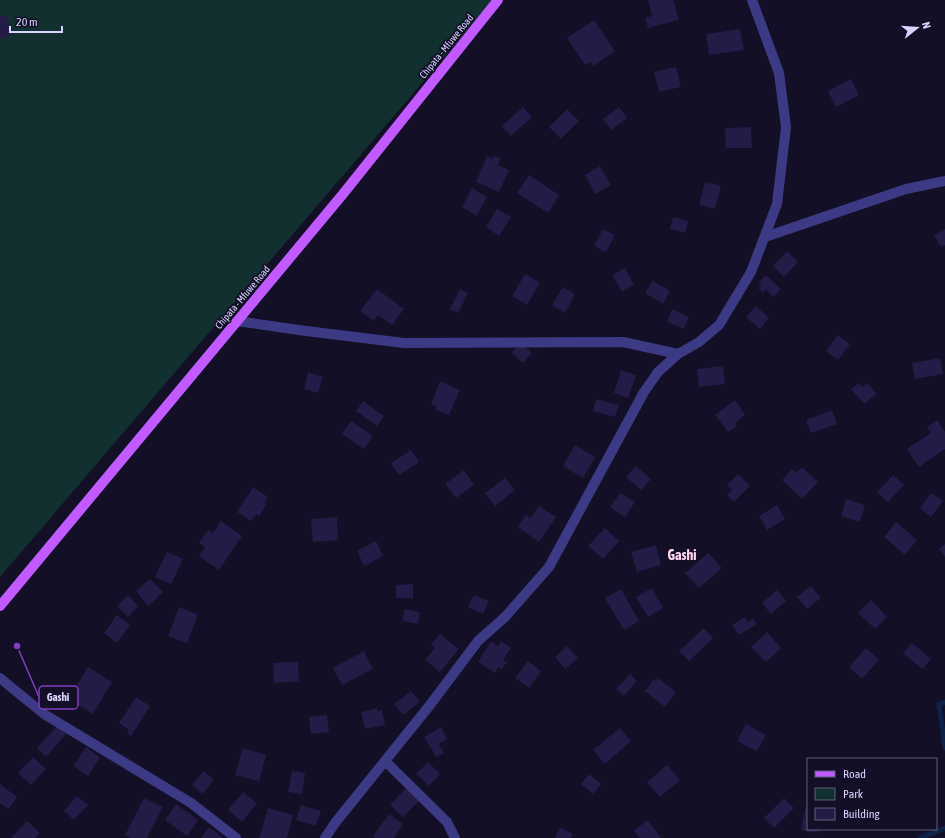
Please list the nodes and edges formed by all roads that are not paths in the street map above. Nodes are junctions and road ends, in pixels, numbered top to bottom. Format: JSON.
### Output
{"nodes":[{"id":1,"x":498,"y":0,"type":"edge"},
{"id":2,"x":752,"y":0,"type":"edge"},
{"id":3,"x":945,"y":181,"type":"edge"},
{"id":4,"x":765,"y":237,"type":"junction"},
{"id":5,"x":237,"y":321,"type":"junction"},
{"id":6,"x":678,"y":354,"type":"junction"},
{"id":7,"x":0,"y":606,"type":"edge"},
{"id":8,"x":0,"y":678,"type":"edge"},
{"id":9,"x":385,"y":761,"type":"junction"},
{"id":10,"x":236,"y":838,"type":"edge"},
{"id":11,"x":325,"y":838,"type":"edge"},
{"id":12,"x":455,"y":838,"type":"edge"}],
"edges":[{"from":1,"to":5,"type":"main road","name":"Chipata - Mfuwe Road"},
{"from":2,"to":4,"type":"street"},
{"from":3,"to":4,"type":"street"},
{"from":4,"to":6,"type":"street"},
{"from":5,"to":6,"type":"street"},
{"from":5,"to":7,"type":"main road","name":"Chipata - Mfuwe Road"},
{"from":6,"to":9,"type":"street"},
{"from":8,"to":10,"type":"street"},
{"from":9,"to":11,"type":"street"},
{"from":9,"to":12,"type":"street"}]}
